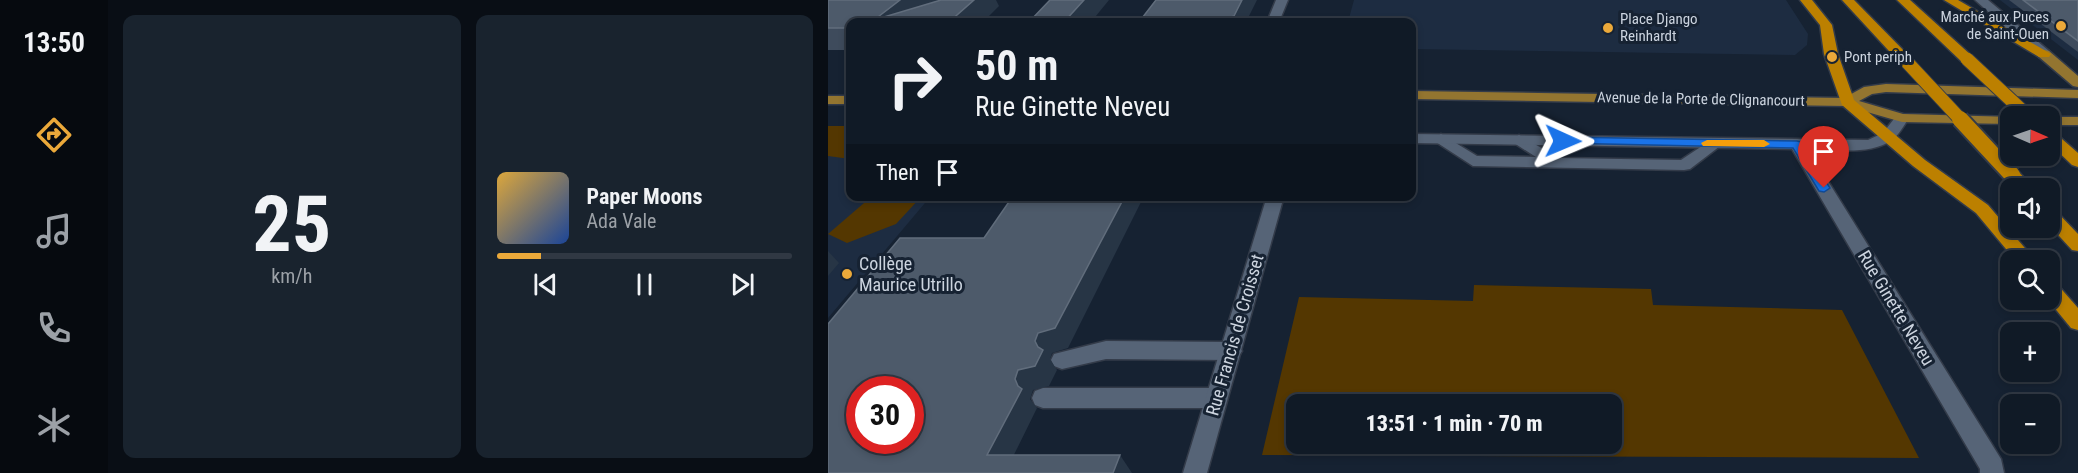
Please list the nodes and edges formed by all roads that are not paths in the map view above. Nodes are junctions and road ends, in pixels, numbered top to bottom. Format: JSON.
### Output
{"nodes":[{"id":1,"x":1282,"y":0,"type":"edge"},
{"id":2,"x":1806,"y":0,"type":"edge"},
{"id":3,"x":1848,"y":0,"type":"edge"},
{"id":4,"x":1903,"y":0,"type":"edge"},
{"id":5,"x":1950,"y":0,"type":"edge"},
{"id":6,"x":1984,"y":0,"type":"edge"},
{"id":7,"x":1275,"y":18,"type":"edge"},
{"id":8,"x":2044,"y":54,"type":"junction"},
{"id":9,"x":2078,"y":83,"type":"edge"},
{"id":10,"x":1416,"y":94,"type":"edge"},
{"id":11,"x":2078,"y":94,"type":"edge"},
{"id":12,"x":828,"y":100,"type":"edge"},
{"id":13,"x":846,"y":100,"type":"edge"},
{"id":14,"x":1847,"y":102,"type":"junction"},
{"id":15,"x":2017,"y":106,"type":"edge"},
{"id":16,"x":1902,"y":118,"type":"junction"},
{"id":17,"x":2000,"y":120,"type":"edge"},
{"id":18,"x":2060,"y":121,"type":"edge"},
{"id":19,"x":2078,"y":121,"type":"edge"},
{"id":20,"x":1888,"y":136,"type":"junction"},
{"id":21,"x":1416,"y":139,"type":"edge"},
{"id":22,"x":1441,"y":139,"type":"junction"},
{"id":23,"x":1487,"y":140,"type":"junction"},
{"id":24,"x":1519,"y":140,"type":"junction"},
{"id":25,"x":1716,"y":143,"type":"junction"},
{"id":26,"x":1797,"y":144,"type":"junction"},
{"id":27,"x":2060,"y":145,"type":"edge"},
{"id":28,"x":1516,"y":161,"type":"junction"},
{"id":29,"x":1554,"y":162,"type":"junction"},
{"id":30,"x":2078,"y":162,"type":"edge"},
{"id":31,"x":2016,"y":178,"type":"edge"},
{"id":32,"x":1275,"y":201,"type":"edge"},
{"id":33,"x":2060,"y":226,"type":"edge"},
{"id":34,"x":2078,"y":245,"type":"edge"},
{"id":35,"x":2017,"y":250,"type":"edge"},
{"id":36,"x":2060,"y":301,"type":"edge"},
{"id":37,"x":2078,"y":322,"type":"edge"},
{"id":38,"x":1231,"y":351,"type":"junction"},
{"id":39,"x":1062,"y":360,"type":"dead end"},
{"id":40,"x":1043,"y":398,"type":"dead end"},
{"id":41,"x":1216,"y":398,"type":"junction"},
{"id":42,"x":1194,"y":473,"type":"edge"},
{"id":43,"x":1992,"y":473,"type":"edge"}],
"edges":[{"from":1,"to":7,"type":"street"},
{"from":2,"to":14,"type":"highway"},
{"from":3,"to":31,"type":"highway","bridge":true},
{"from":4,"to":15,"type":"highway","bridge":true},
{"from":5,"to":8,"type":"highway"},
{"from":6,"to":8,"type":"street"},
{"from":8,"to":9,"type":"main road"},
{"from":10,"to":14,"type":"main road","name":"Avenue de la Porte de Clignancourt"},
{"from":11,"to":14,"type":"main road","name":"Avenue de la Porte de Clignancourt"},
{"from":12,"to":13,"type":"main road"},
{"from":14,"to":16,"type":"main road","name":"Avenue de la Porte de Clignancourt"},
{"from":14,"to":20,"type":"highway"},
{"from":16,"to":17,"type":"main road","name":"Avenue de la Porte de Clignancourt"},
{"from":16,"to":20,"type":"street"},
{"from":18,"to":19,"type":"main road"},
{"from":20,"to":26,"type":"street"},
{"from":20,"to":35,"type":"highway"},
{"from":21,"to":22,"type":"street"},
{"from":22,"to":23,"type":"street"},
{"from":22,"to":28,"type":"street"},
{"from":23,"to":24,"type":"street"},
{"from":23,"to":28,"type":"street"},
{"from":24,"to":25,"type":"street"},
{"from":24,"to":29,"type":"street"},
{"from":25,"to":26,"type":"street"},
{"from":25,"to":29,"type":"street"},
{"from":26,"to":43,"type":"street","name":"Rue Ginette Neveu"},
{"from":27,"to":30,"type":"highway"},
{"from":28,"to":29,"type":"street"},
{"from":32,"to":38,"type":"street","name":"Rue Francis de Croisset"},
{"from":33,"to":34,"type":"highway"},
{"from":36,"to":37,"type":"highway"},
{"from":38,"to":39,"type":"street"},
{"from":38,"to":41,"type":"street","name":"Rue Francis de Croisset"},
{"from":40,"to":41,"type":"street"},
{"from":41,"to":42,"type":"street","name":"Rue Francis de Croisset"}]}
